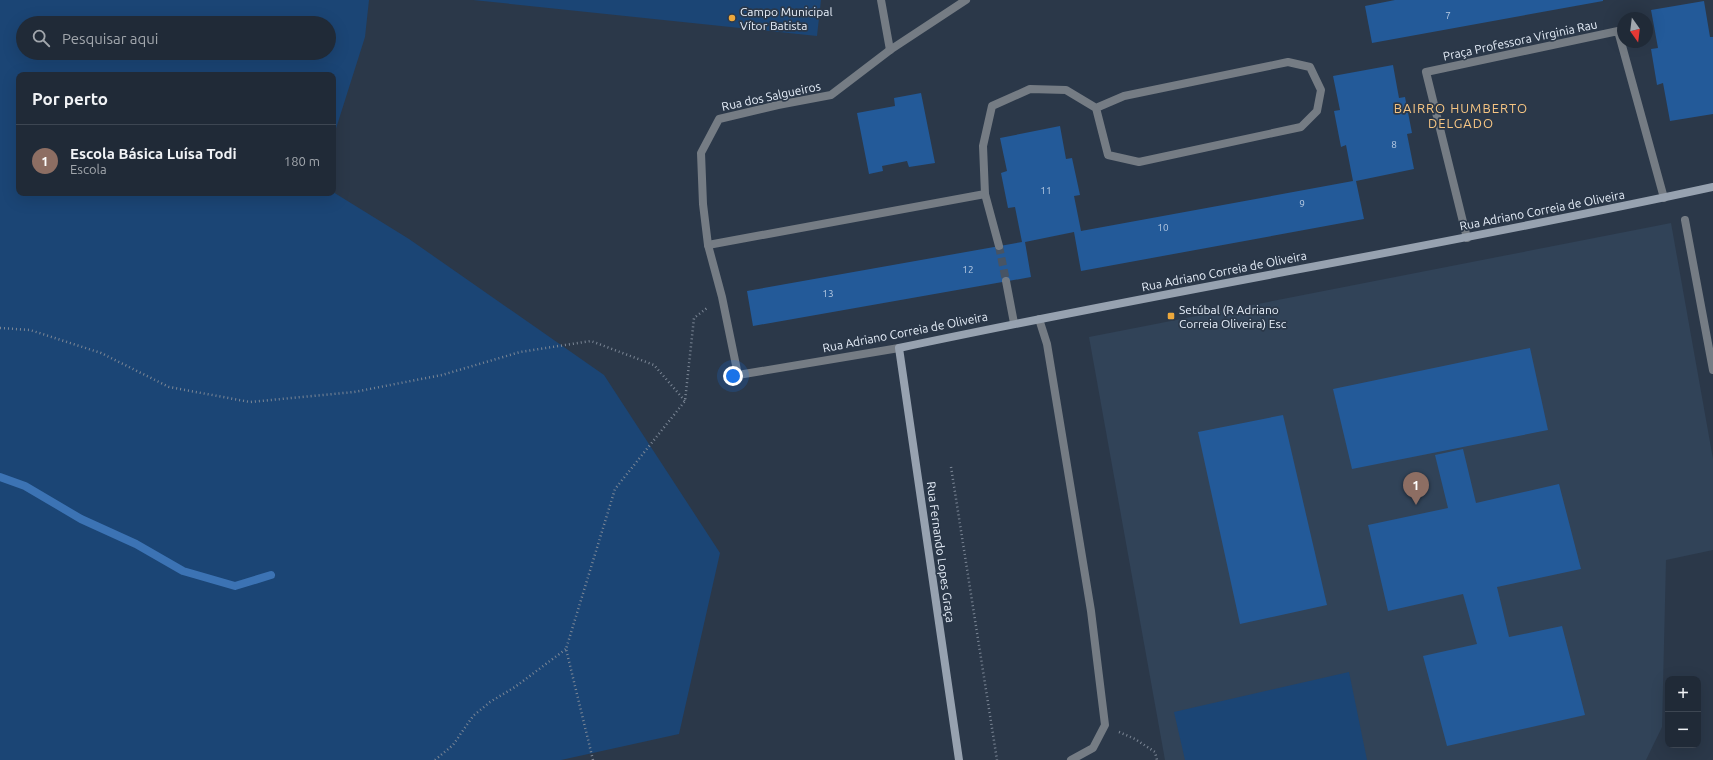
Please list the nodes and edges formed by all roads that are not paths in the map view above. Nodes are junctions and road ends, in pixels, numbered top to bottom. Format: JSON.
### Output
{"nodes":[{"id":1,"x":881,"y":0,"type":"edge"},
{"id":2,"x":966,"y":0,"type":"edge"},
{"id":3,"x":890,"y":50,"type":"junction"},
{"id":4,"x":1096,"y":108,"type":"junction"},
{"id":5,"x":1713,"y":187,"type":"edge"},
{"id":6,"x":985,"y":194,"type":"junction"},
{"id":7,"x":1664,"y":198,"type":"junction"},
{"id":8,"x":1685,"y":220,"type":"dead end"},
{"id":9,"x":1467,"y":238,"type":"junction"},
{"id":10,"x":708,"y":245,"type":"junction"},
{"id":11,"x":999,"y":246,"type":"tunnel mouth"},
{"id":12,"x":1006,"y":281,"type":"tunnel mouth"},
{"id":13,"x":1039,"y":319,"type":"junction"},
{"id":14,"x":1014,"y":323,"type":"junction"},
{"id":15,"x":899,"y":348,"type":"junction"},
{"id":16,"x":1713,"y":370,"type":"edge"},
{"id":17,"x":738,"y":375,"type":"joint"},
{"id":18,"x":959,"y":760,"type":"edge"},
{"id":19,"x":1071,"y":760,"type":"edge"}],
"edges":[{"from":1,"to":3,"type":"street"},
{"from":2,"to":3,"type":"street","name":"Rua dos Salgueiros"},
{"from":3,"to":10,"type":"street","name":"Rua dos Salgueiros"},
{"from":4,"to":4,"type":"street"},
{"from":4,"to":6,"type":"street"},
{"from":5,"to":7,"type":"street","name":"Rua Adriano Correia de Oliveira"},
{"from":6,"to":10,"type":"street"},
{"from":6,"to":11,"type":"street"},
{"from":7,"to":9,"type":"street","name":"Rua Adriano Correia de Oliveira"},
{"from":7,"to":9,"type":"street","name":"Praça Professora Virginia Rau"},
{"from":8,"to":16,"type":"street"},
{"from":9,"to":13,"type":"street","name":"Rua Adriano Correia de Oliveira"},
{"from":10,"to":17,"type":"street","name":"Rua dos Salgueiros"},
{"from":12,"to":14,"type":"street"},
{"from":13,"to":14,"type":"street","name":"Rua Adriano Correia de Oliveira"},
{"from":13,"to":19,"type":"street"},
{"from":14,"to":15,"type":"street","name":"Rua Adriano Correia de Oliveira"},
{"from":15,"to":17,"type":"street","name":"Rua Adriano Correia de Oliveira"},
{"from":15,"to":18,"type":"street","name":"Rua Fernando Lopes Graça"}]}
